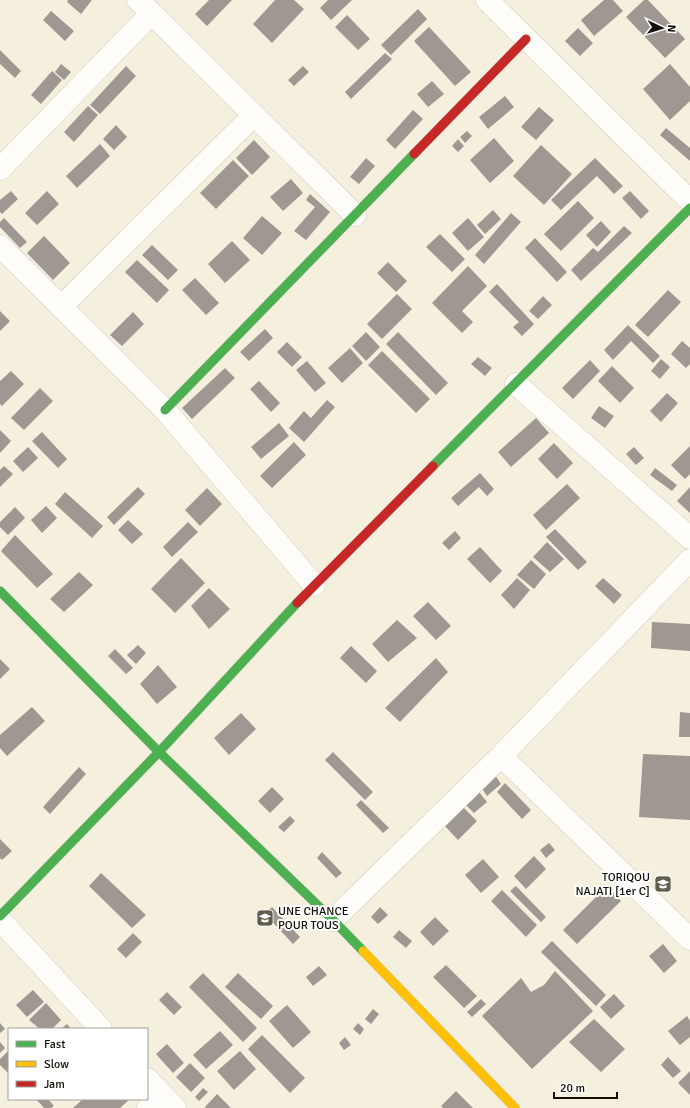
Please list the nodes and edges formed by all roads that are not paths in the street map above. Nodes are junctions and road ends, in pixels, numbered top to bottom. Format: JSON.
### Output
{"nodes":[{"id":1,"x":487,"y":0,"type":"edge"},
{"id":2,"x":145,"y":7,"type":"edge"},
{"id":3,"x":526,"y":39,"type":"junction"},
{"id":4,"x":254,"y":115,"type":"junction"},
{"id":5,"x":0,"y":169,"type":"edge"},
{"id":6,"x":690,"y":201,"type":"edge"},
{"id":7,"x":690,"y":208,"type":"edge"},
{"id":8,"x":355,"y":215,"type":"junction"},
{"id":9,"x":0,"y":246,"type":"edge"},
{"id":10,"x":61,"y":307,"type":"junction"},
{"id":11,"x":516,"y":384,"type":"junction"},
{"id":12,"x":165,"y":410,"type":"junction"},
{"id":13,"x":690,"y":538,"type":"edge"},
{"id":14,"x":690,"y":560,"type":"edge"},
{"id":15,"x":314,"y":585,"type":"junction"},
{"id":16,"x":0,"y":591,"type":"edge"},
{"id":17,"x":159,"y":752,"type":"junction"},
{"id":18,"x":501,"y":756,"type":"junction"},
{"id":19,"x":0,"y":916,"type":"edge"},
{"id":20,"x":0,"y":920,"type":"edge"},
{"id":21,"x":333,"y":920,"type":"junction"},
{"id":22,"x":690,"y":939,"type":"edge"},
{"id":23,"x":99,"y":1028,"type":"edge"},
{"id":24,"x":148,"y":1081,"type":"edge"},
{"id":25,"x":162,"y":1104,"type":"edge"},
{"id":26,"x":515,"y":1108,"type":"edge"}],
"edges":[{"from":1,"to":3,"type":"street"},
{"from":2,"to":4,"type":"street"},
{"from":2,"to":5,"type":"street"},
{"from":3,"to":6,"type":"street"},
{"from":3,"to":8,"type":"street"},
{"from":4,"to":8,"type":"street"},
{"from":4,"to":10,"type":"street"},
{"from":7,"to":11,"type":"street"},
{"from":8,"to":12,"type":"street"},
{"from":9,"to":10,"type":"street"},
{"from":10,"to":12,"type":"street"},
{"from":11,"to":13,"type":"street"},
{"from":11,"to":15,"type":"street"},
{"from":12,"to":15,"type":"street"},
{"from":14,"to":18,"type":"street"},
{"from":15,"to":17,"type":"street"},
{"from":16,"to":17,"type":"street"},
{"from":17,"to":19,"type":"street"},
{"from":17,"to":21,"type":"street"},
{"from":18,"to":21,"type":"street"},
{"from":18,"to":22,"type":"street"},
{"from":20,"to":23,"type":"street"},
{"from":21,"to":26,"type":"street"},
{"from":24,"to":25,"type":"street"}]}
